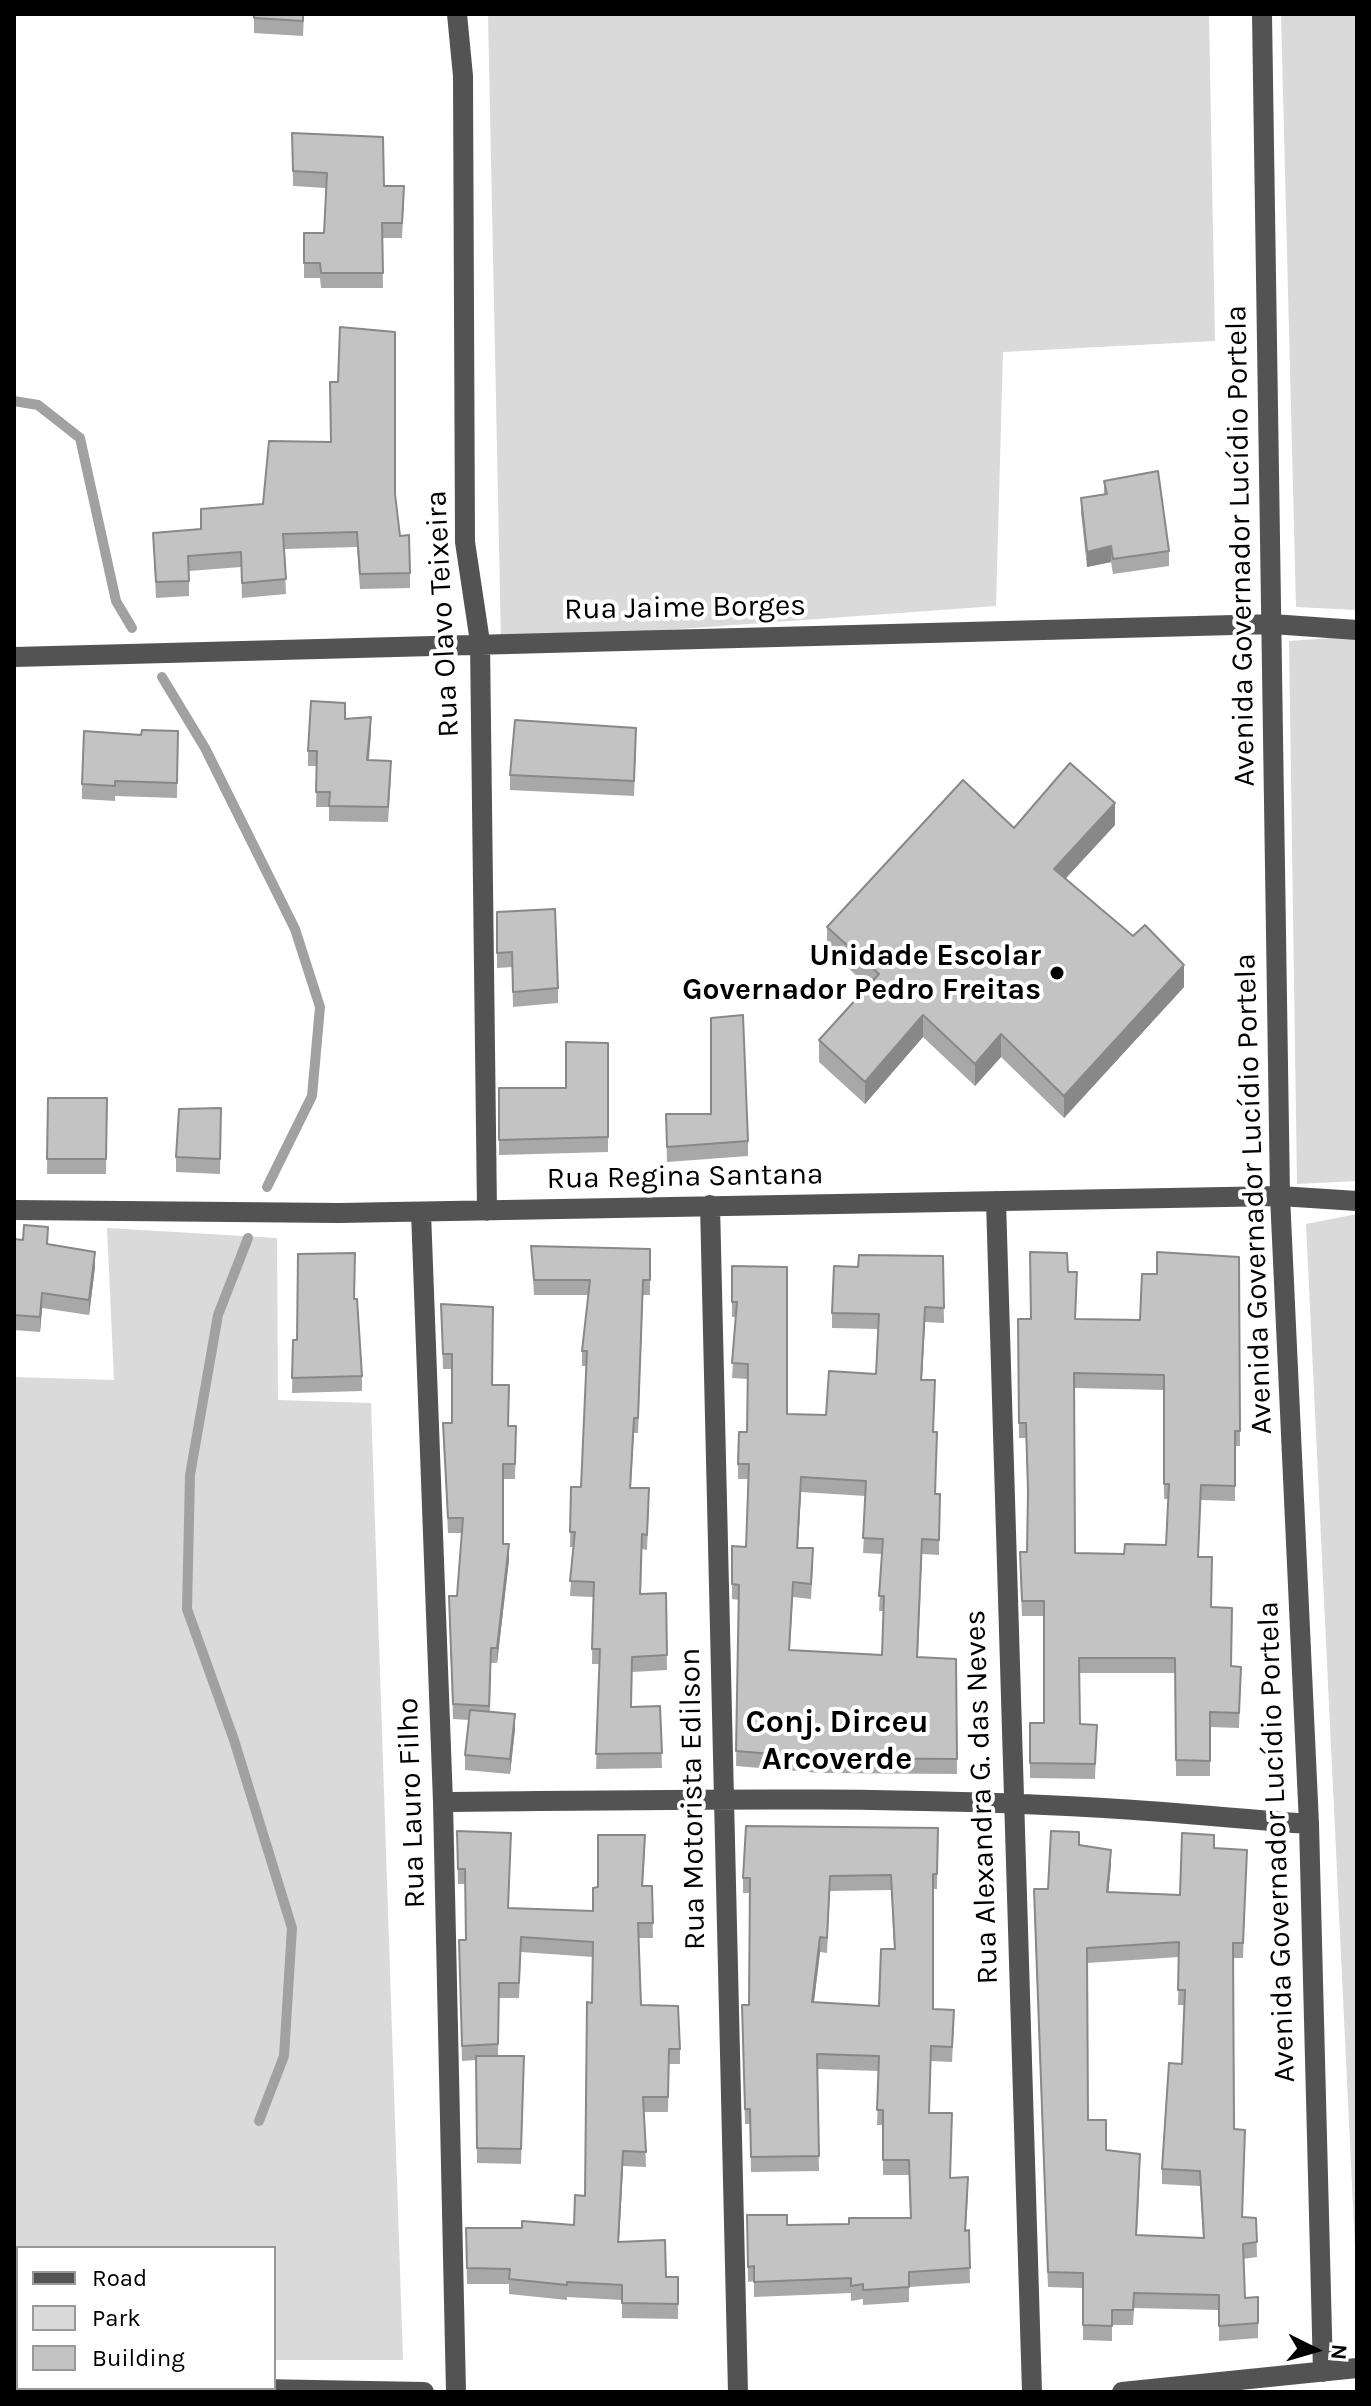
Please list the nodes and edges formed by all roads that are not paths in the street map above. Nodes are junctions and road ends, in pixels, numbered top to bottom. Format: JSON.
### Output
{"nodes":[{"id":1,"x":457,"y":14,"type":"edge"},
{"id":2,"x":1262,"y":14,"type":"edge"},
{"id":3,"x":1272,"y":624,"type":"junction"},
{"id":4,"x":1357,"y":630,"type":"edge"},
{"id":5,"x":480,"y":642,"type":"junction"},
{"id":6,"x":14,"y":657,"type":"edge"},
{"id":7,"x":1280,"y":1196,"type":"junction"},
{"id":8,"x":996,"y":1201,"type":"junction"},
{"id":9,"x":1357,"y":1201,"type":"edge"},
{"id":10,"x":710,"y":1205,"type":"junction"},
{"id":11,"x":14,"y":1210,"type":"edge"},
{"id":12,"x":487,"y":1211,"type":"junction"},
{"id":13,"x":421,"y":1212,"type":"junction"},
{"id":14,"x":723,"y":1800,"type":"junction"},
{"id":15,"x":443,"y":1802,"type":"junction"},
{"id":16,"x":1012,"y":1805,"type":"junction"},
{"id":17,"x":1309,"y":1824,"type":"junction"},
{"id":18,"x":1357,"y":2368,"type":"edge"},
{"id":19,"x":1323,"y":2372,"type":"junction"},
{"id":20,"x":1206,"y":2388,"type":"edge"},
{"id":21,"x":276,"y":2389,"type":"edge"},
{"id":22,"x":424,"y":2392,"type":"edge"},
{"id":23,"x":456,"y":2392,"type":"edge"},
{"id":24,"x":738,"y":2392,"type":"edge"},
{"id":25,"x":1032,"y":2392,"type":"edge"},
{"id":26,"x":1122,"y":2392,"type":"edge"}],
"edges":[{"from":1,"to":5,"type":"street","name":"Rua Olavo Teixeira"},
{"from":2,"to":3,"type":"street","name":"Avenida Governador Lucídio Portela"},
{"from":3,"to":4,"type":"street","name":"Rua Jaime Borges"},
{"from":3,"to":5,"type":"street","name":"Rua Jaime Borges"},
{"from":3,"to":7,"type":"street","name":"Avenida Governador Lucídio Portela"},
{"from":5,"to":6,"type":"street","name":"Rua Jaime Borges"},
{"from":5,"to":12,"type":"street","name":"Rua Olavo Teixeira"},
{"from":7,"to":8,"type":"street","name":"Rua Regina Santana"},
{"from":7,"to":9,"type":"street","name":"Rua Regina Santana"},
{"from":7,"to":17,"type":"street","name":"Avenida Governador Lucídio Portela"},
{"from":8,"to":10,"type":"street","name":"Rua Regina Santana"},
{"from":8,"to":16,"type":"street","name":"Rua Alexandra G. das Neves"},
{"from":10,"to":12,"type":"street","name":"Rua Regina Santana"},
{"from":10,"to":14,"type":"street","name":"Rua Motorista Edilson"},
{"from":11,"to":13,"type":"street","name":"Rua Regina Santana"},
{"from":12,"to":13,"type":"street","name":"Rua Regina Santana"},
{"from":13,"to":15,"type":"street","name":"Rua Lauro Filho"},
{"from":14,"to":15,"type":"street"},
{"from":14,"to":16,"type":"street"},
{"from":14,"to":24,"type":"street","name":"Rua Motorista Edilson"},
{"from":15,"to":23,"type":"street","name":"Rua Lauro Filho"},
{"from":16,"to":17,"type":"street"},
{"from":16,"to":25,"type":"street","name":"Rua Alexandra G. das Neves"},
{"from":17,"to":19,"type":"street","name":"Avenida Governador Lucídio Portela"},
{"from":18,"to":19,"type":"street"},
{"from":19,"to":20,"type":"street"},
{"from":20,"to":26,"type":"street"},
{"from":21,"to":22,"type":"street"}]}
